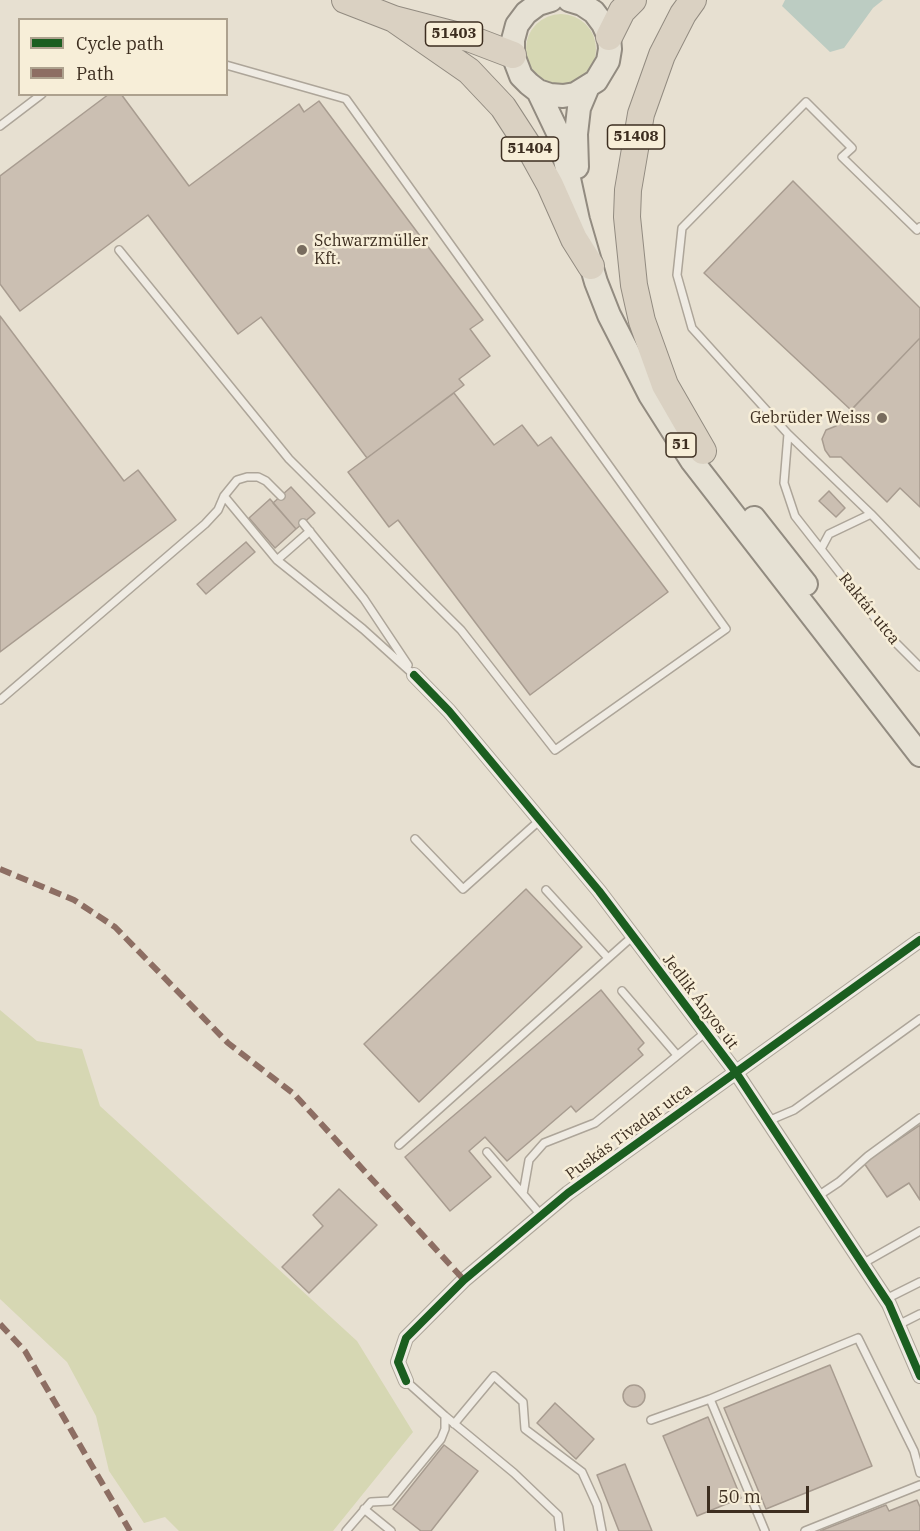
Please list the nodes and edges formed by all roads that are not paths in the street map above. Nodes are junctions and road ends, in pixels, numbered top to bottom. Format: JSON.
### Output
{"nodes":[{"id":1,"x":345,"y":0,"type":"edge"},
{"id":2,"x":551,"y":0,"type":"edge"},
{"id":3,"x":569,"y":0,"type":"edge"},
{"id":4,"x":693,"y":0,"type":"edge"},
{"id":5,"x":627,"y":6,"type":"edge"},
{"id":6,"x":394,"y":19,"type":"junction"},
{"id":7,"x":609,"y":37,"type":"junction"},
{"id":8,"x":513,"y":55,"type":"junction"},
{"id":9,"x":228,"y":66,"type":"edge"},
{"id":10,"x":587,"y":89,"type":"junction"},
{"id":11,"x":538,"y":91,"type":"junction"},
{"id":12,"x":39,"y":96,"type":"edge"},
{"id":13,"x":0,"y":126,"type":"edge"},
{"id":14,"x":920,"y":228,"type":"edge"},
{"id":15,"x":119,"y":250,"type":"dead end"},
{"id":16,"x":591,"y":266,"type":"junction"},
{"id":17,"x":788,"y":434,"type":"junction"},
{"id":18,"x":703,"y":451,"type":"junction"},
{"id":19,"x":224,"y":496,"type":"junction"},
{"id":20,"x":281,"y":496,"type":"dead end"},
{"id":21,"x":871,"y":514,"type":"junction"},
{"id":22,"x":303,"y":523,"type":"dead end"},
{"id":23,"x":310,"y":531,"type":"junction"},
{"id":24,"x":821,"y":549,"type":"junction"},
{"id":25,"x":277,"y":560,"type":"junction"},
{"id":26,"x":920,"y":565,"type":"edge"},
{"id":27,"x":920,"y":667,"type":"edge"},
{"id":28,"x":414,"y":675,"type":"junction"},
{"id":29,"x":0,"y":700,"type":"edge"},
{"id":30,"x":920,"y":731,"type":"edge"},
{"id":31,"x":920,"y":755,"type":"edge"},
{"id":32,"x":540,"y":820,"type":"junction"},
{"id":33,"x":415,"y":839,"type":"dead end"},
{"id":34,"x":546,"y":890,"type":"dead end"},
{"id":35,"x":633,"y":936,"type":"junction"},
{"id":36,"x":918,"y":946,"type":"edge"},
{"id":37,"x":608,"y":958,"type":"junction"},
{"id":38,"x":622,"y":991,"type":"dead end"},
{"id":39,"x":920,"y":1019,"type":"edge"},
{"id":40,"x":706,"y":1032,"type":"junction"},
{"id":41,"x":677,"y":1055,"type":"junction"},
{"id":42,"x":735,"y":1071,"type":"junction"},
{"id":43,"x":920,"y":1118,"type":"edge"},
{"id":44,"x":768,"y":1121,"type":"junction"},
{"id":45,"x":399,"y":1145,"type":"dead end"},
{"id":46,"x":487,"y":1152,"type":"dead end"},
{"id":47,"x":523,"y":1194,"type":"junction"},
{"id":48,"x":818,"y":1196,"type":"junction"},
{"id":49,"x":541,"y":1215,"type":"junction"},
{"id":50,"x":920,"y":1231,"type":"edge"},
{"id":51,"x":862,"y":1264,"type":"junction"},
{"id":52,"x":920,"y":1282,"type":"edge"},
{"id":53,"x":886,"y":1299,"type":"junction"},
{"id":54,"x":920,"y":1314,"type":"edge"},
{"id":55,"x":898,"y":1325,"type":"junction"},
{"id":56,"x":920,"y":1376,"type":"edge"},
{"id":57,"x":406,"y":1381,"type":"joint"},
{"id":58,"x":710,"y":1400,"type":"junction"},
{"id":59,"x":445,"y":1416,"type":"junction"},
{"id":60,"x":651,"y":1420,"type":"dead end"},
{"id":61,"x":454,"y":1424,"type":"junction"},
{"id":62,"x":920,"y":1473,"type":"edge"},
{"id":63,"x":920,"y":1485,"type":"edge"},
{"id":64,"x":364,"y":1509,"type":"junction"},
{"id":65,"x":346,"y":1531,"type":"edge"},
{"id":66,"x":391,"y":1531,"type":"edge"},
{"id":67,"x":560,"y":1531,"type":"edge"},
{"id":68,"x":602,"y":1531,"type":"edge"},
{"id":69,"x":765,"y":1531,"type":"edge"},
{"id":70,"x":805,"y":1531,"type":"edge"}],
"edges":[{"from":1,"to":6,"type":"highway","number":"51403"},
{"from":2,"to":8,"type":"main road"},
{"from":3,"to":7,"type":"main road"},
{"from":4,"to":18,"type":"highway","number":"51408"},
{"from":5,"to":7,"type":"highway"},
{"from":6,"to":8,"type":"highway","number":"51403"},
{"from":6,"to":16,"type":"highway","number":"51404"},
{"from":7,"to":10,"type":"main road","number":"51"},
{"from":8,"to":11,"type":"main road","number":"51"},
{"from":9,"to":15,"type":"lane"},
{"from":10,"to":11,"type":"main road"},
{"from":10,"to":18,"type":"main road","number":"51"},
{"from":11,"to":16,"type":"main road","number":"51"},
{"from":12,"to":13,"type":"lane"},
{"from":14,"to":17,"type":"lane"},
{"from":16,"to":31,"type":"main road","number":"51"},
{"from":17,"to":21,"type":"lane"},
{"from":17,"to":24,"type":"lane","name":"Raktár utca"},
{"from":18,"to":30,"type":"main road","number":"51"},
{"from":19,"to":20,"type":"lane"},
{"from":19,"to":25,"type":"lane"},
{"from":19,"to":29,"type":"lane"},
{"from":21,"to":24,"type":"lane"},
{"from":21,"to":26,"type":"lane"},
{"from":22,"to":23,"type":"lane"},
{"from":23,"to":25,"type":"lane"},
{"from":23,"to":28,"type":"lane"},
{"from":24,"to":27,"type":"lane","name":"Raktár utca"},
{"from":25,"to":28,"type":"lane"},
{"from":28,"to":32,"type":"street","name":"Jedlik Ányos út"},
{"from":32,"to":33,"type":"lane"},
{"from":32,"to":35,"type":"street","name":"Jedlik Ányos út"},
{"from":34,"to":37,"type":"lane"},
{"from":35,"to":37,"type":"lane"},
{"from":35,"to":40,"type":"street","name":"Jedlik Ányos út"},
{"from":36,"to":42,"type":"street","name":"Puskás Tivadar utca"},
{"from":37,"to":45,"type":"lane"},
{"from":38,"to":41,"type":"lane"},
{"from":39,"to":44,"type":"lane"},
{"from":40,"to":41,"type":"lane"},
{"from":40,"to":42,"type":"street","name":"Jedlik Ányos út"},
{"from":41,"to":47,"type":"lane"},
{"from":42,"to":44,"type":"street","name":"Jedlik Ányos út"},
{"from":42,"to":49,"type":"street","name":"Puskás Tivadar utca"},
{"from":43,"to":48,"type":"lane"},
{"from":44,"to":48,"type":"street","name":"Jedlik Ányos út"},
{"from":46,"to":47,"type":"lane"},
{"from":47,"to":49,"type":"lane"},
{"from":48,"to":51,"type":"street","name":"Jedlik Ányos út"},
{"from":49,"to":57,"type":"street","name":"Puskás Tivadar utca"},
{"from":50,"to":51,"type":"lane"},
{"from":51,"to":53,"type":"street","name":"Jedlik Ányos út"},
{"from":52,"to":53,"type":"lane"},
{"from":53,"to":55,"type":"street","name":"Jedlik Ányos út"},
{"from":54,"to":55,"type":"lane"},
{"from":55,"to":56,"type":"street","name":"Jedlik Ányos út"},
{"from":57,"to":59,"type":"lane"},
{"from":58,"to":60,"type":"lane"},
{"from":58,"to":62,"type":"lane"},
{"from":58,"to":69,"type":"lane"},
{"from":59,"to":61,"type":"lane"},
{"from":59,"to":64,"type":"lane"},
{"from":61,"to":67,"type":"lane"},
{"from":61,"to":68,"type":"lane"},
{"from":63,"to":70,"type":"lane"},
{"from":64,"to":65,"type":"lane"},
{"from":64,"to":66,"type":"lane"}]}
